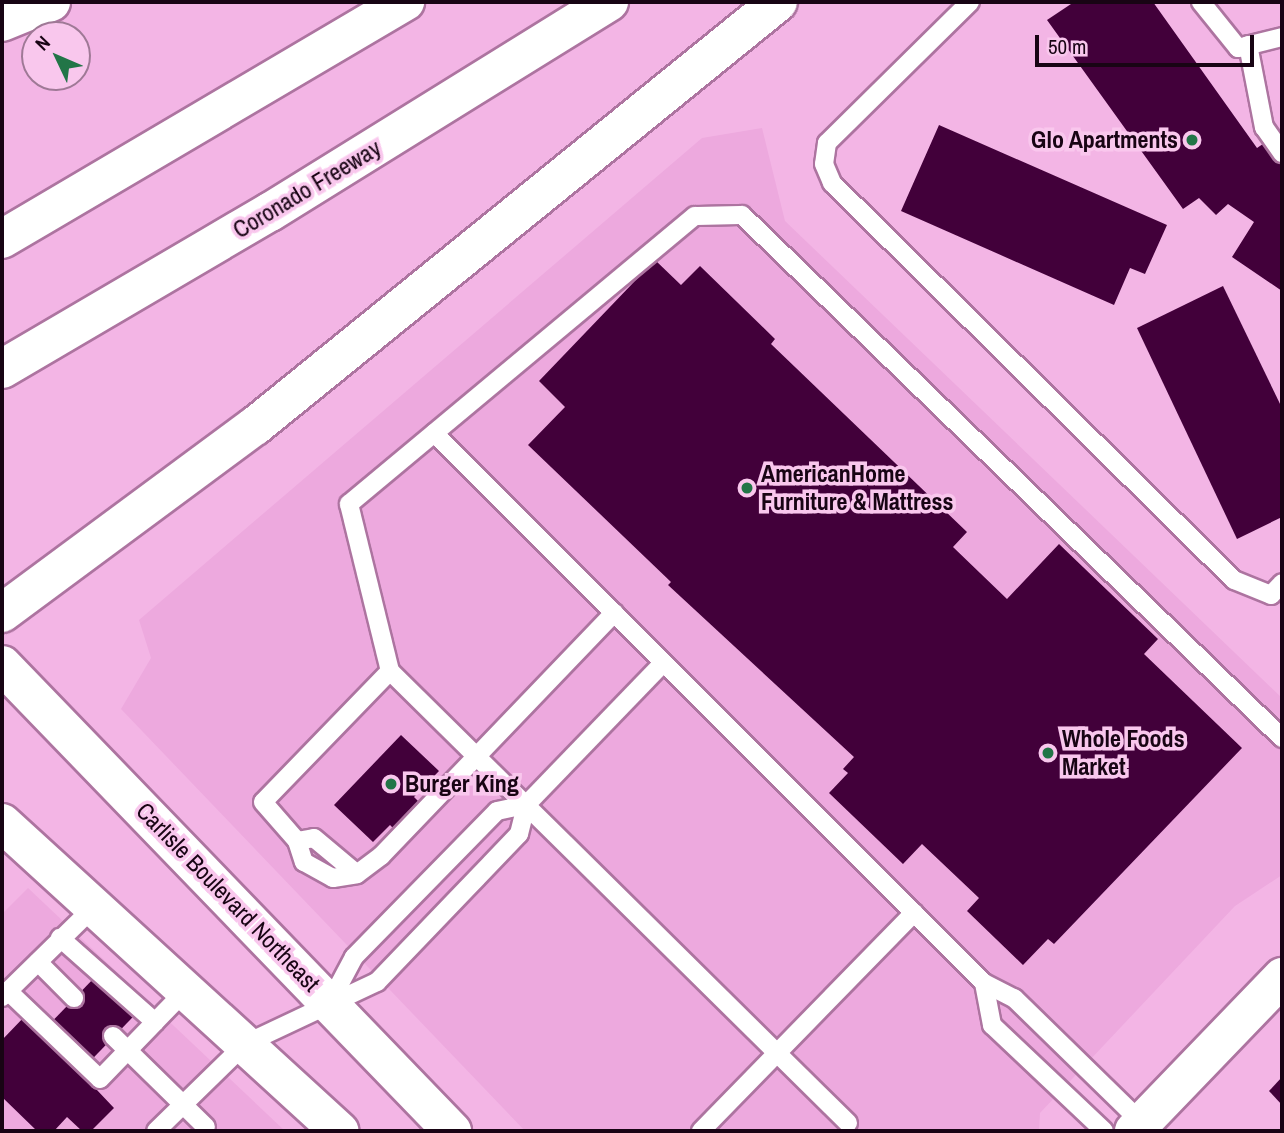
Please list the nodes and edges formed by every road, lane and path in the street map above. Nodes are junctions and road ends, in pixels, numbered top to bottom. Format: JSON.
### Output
{"nodes":[{"id":1,"x":51,"y":2,"type":"edge"},
{"id":2,"x":405,"y":2,"type":"edge"},
{"id":3,"x":609,"y":2,"type":"edge"},
{"id":4,"x":778,"y":2,"type":"edge"},
{"id":5,"x":970,"y":2,"type":"edge"},
{"id":6,"x":1201,"y":2,"type":"edge"},
{"id":7,"x":2,"y":22,"type":"edge"},
{"id":8,"x":1282,"y":37,"type":"edge"},
{"id":9,"x":1248,"y":45,"type":"junction"},
{"id":10,"x":1282,"y":153,"type":"edge"},
{"id":11,"x":2,"y":239,"type":"edge"},
{"id":12,"x":2,"y":369,"type":"edge"},
{"id":13,"x":434,"y":433,"type":"junction"},
{"id":14,"x":1282,"y":583,"type":"edge"},
{"id":15,"x":614,"y":613,"type":"junction"},
{"id":16,"x":2,"y":614,"type":"edge"},
{"id":17,"x":663,"y":663,"type":"junction"},
{"id":18,"x":2,"y":665,"type":"edge"},
{"id":19,"x":390,"y":671,"type":"junction"},
{"id":20,"x":1282,"y":738,"type":"edge"},
{"id":21,"x":476,"y":756,"type":"junction"},
{"id":22,"x":526,"y":805,"type":"junction"},
{"id":23,"x":2,"y":824,"type":"edge"},
{"id":24,"x":297,"y":841,"type":"junction"},
{"id":25,"x":357,"y":874,"type":"junction"},
{"id":26,"x":93,"y":906,"type":"junction"},
{"id":27,"x":914,"y":913,"type":"junction"},
{"id":28,"x":60,"y":938,"type":"junction"},
{"id":29,"x":38,"y":962,"type":"junction"},
{"id":30,"x":1282,"y":977,"type":"edge"},
{"id":31,"x":984,"y":983,"type":"junction"},
{"id":32,"x":186,"y":990,"type":"junction"},
{"id":33,"x":5,"y":994,"type":"edge"},
{"id":34,"x":74,"y":998,"type":"dead end"},
{"id":35,"x":329,"y":1004,"type":"junction"},
{"id":36,"x":155,"y":1022,"type":"junction"},
{"id":37,"x":113,"y":1036,"type":"dead end"},
{"id":38,"x":245,"y":1044,"type":"junction"},
{"id":39,"x":128,"y":1050,"type":"junction"},
{"id":40,"x":777,"y":1053,"type":"junction"},
{"id":41,"x":183,"y":1108,"type":"junction"},
{"id":42,"x":848,"y":1123,"type":"dead end"},
{"id":43,"x":205,"y":1127,"type":"dead end"},
{"id":44,"x":1138,"y":1127,"type":"edge"},
{"id":45,"x":156,"y":1131,"type":"edge"},
{"id":46,"x":339,"y":1131,"type":"edge"},
{"id":47,"x":452,"y":1131,"type":"edge"},
{"id":48,"x":701,"y":1131,"type":"edge"},
{"id":49,"x":1104,"y":1131,"type":"edge"}],
"edges":[{"from":1,"to":7,"type":"main road"},
{"from":2,"to":11,"type":"main road"},
{"from":3,"to":12,"type":"main road","name":"Coronado Freeway"},
{"from":4,"to":16,"type":"main road"},
{"from":5,"to":14,"type":"lane"},
{"from":6,"to":9,"type":"lane"},
{"from":8,"to":9,"type":"lane"},
{"from":9,"to":10,"type":"lane"},
{"from":13,"to":15,"type":"lane"},
{"from":13,"to":19,"type":"lane"},
{"from":13,"to":20,"type":"lane"},
{"from":15,"to":17,"type":"lane"},
{"from":15,"to":21,"type":"lane"},
{"from":17,"to":22,"type":"lane"},
{"from":17,"to":27,"type":"lane"},
{"from":18,"to":35,"type":"main road","name":"Carlisle Boulevard Northeast"},
{"from":19,"to":21,"type":"lane"},
{"from":19,"to":24,"type":"lane"},
{"from":21,"to":22,"type":"lane"},
{"from":21,"to":25,"type":"lane"},
{"from":22,"to":35,"type":"lane"},
{"from":22,"to":35,"type":"lane"},
{"from":22,"to":40,"type":"lane"},
{"from":23,"to":26,"type":"main road"},
{"from":24,"to":25,"type":"lane"},
{"from":24,"to":25,"type":"lane"},
{"from":26,"to":28,"type":"lane"},
{"from":26,"to":32,"type":"main road"},
{"from":27,"to":31,"type":"lane"},
{"from":27,"to":40,"type":"lane"},
{"from":28,"to":29,"type":"lane"},
{"from":28,"to":36,"type":"lane"},
{"from":29,"to":33,"type":"lane"},
{"from":29,"to":34,"type":"lane"},
{"from":30,"to":44,"type":"main road"},
{"from":31,"to":44,"type":"lane"},
{"from":31,"to":49,"type":"lane"},
{"from":32,"to":36,"type":"lane"},
{"from":32,"to":38,"type":"main road"},
{"from":33,"to":39,"type":"lane"},
{"from":35,"to":38,"type":"lane"},
{"from":35,"to":47,"type":"main road","name":"Carlisle Boulevard Northeast"},
{"from":36,"to":39,"type":"lane"},
{"from":37,"to":39,"type":"lane"},
{"from":38,"to":41,"type":"lane"},
{"from":38,"to":46,"type":"main road"},
{"from":39,"to":41,"type":"lane"},
{"from":40,"to":42,"type":"lane"},
{"from":40,"to":48,"type":"lane"},
{"from":41,"to":43,"type":"lane"},
{"from":41,"to":45,"type":"lane"}]}
